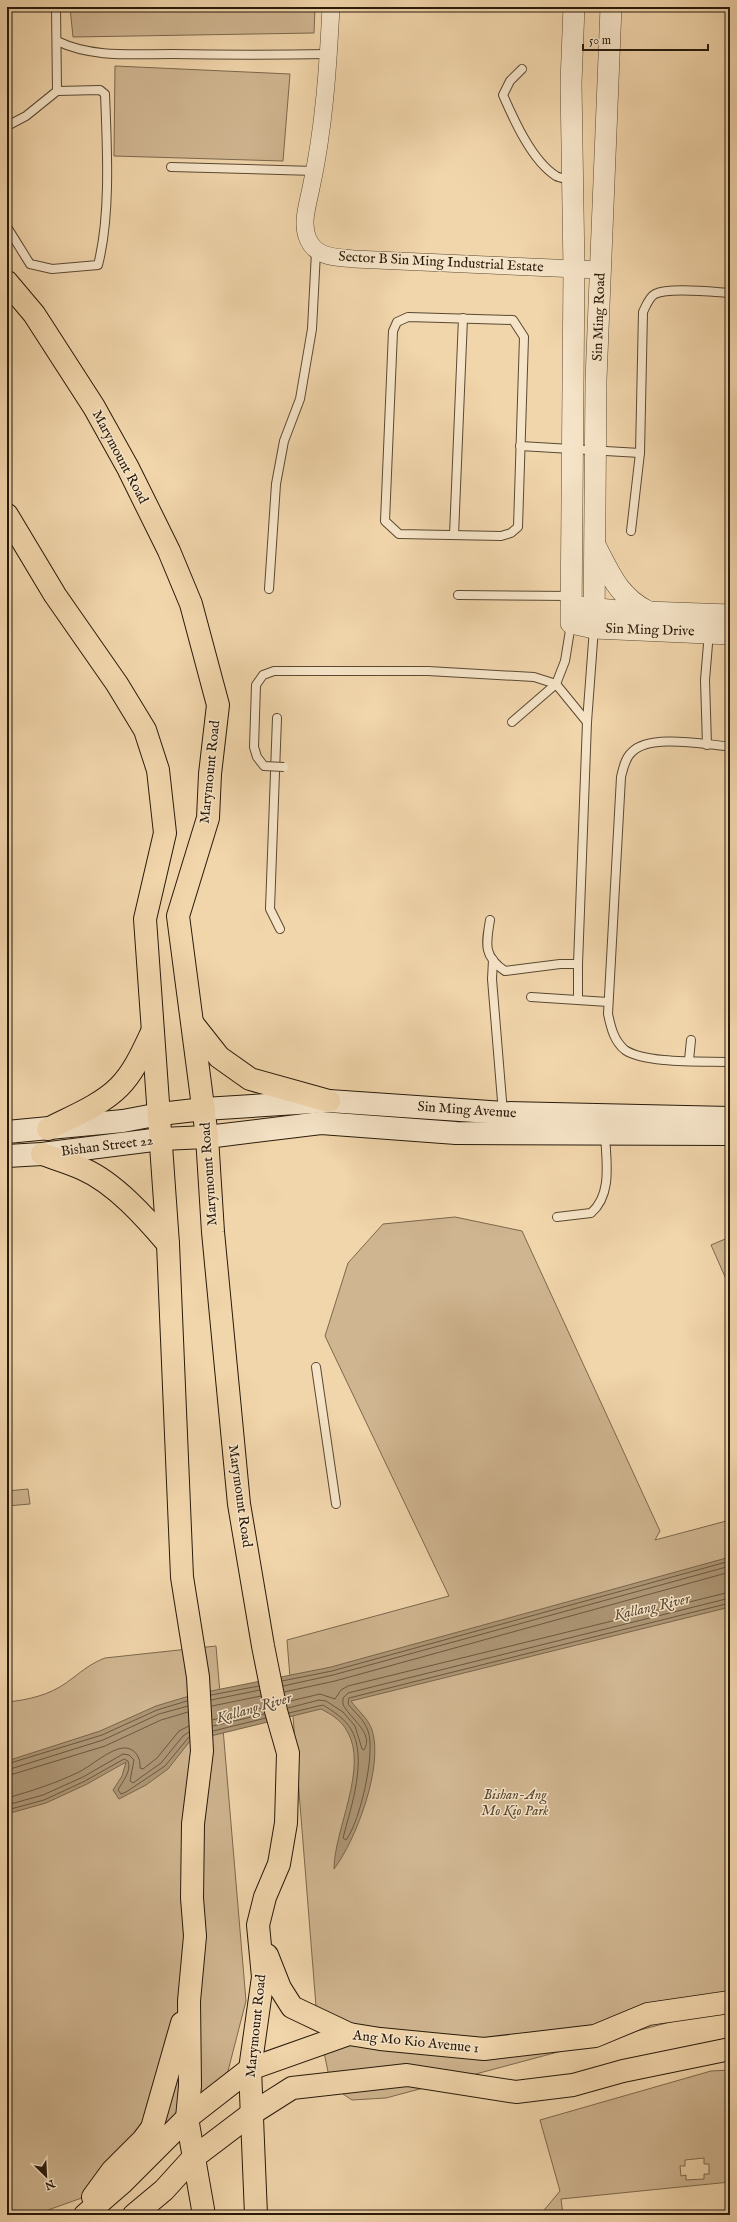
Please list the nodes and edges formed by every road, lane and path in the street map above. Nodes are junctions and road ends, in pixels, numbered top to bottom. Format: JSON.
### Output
{"nodes":[{"id":1,"x":56,"y":7,"type":"edge"},
{"id":2,"x":331,"y":7,"type":"edge"},
{"id":3,"x":574,"y":7,"type":"edge"},
{"id":4,"x":611,"y":7,"type":"edge"},
{"id":5,"x":57,"y":41,"type":"junction"},
{"id":6,"x":328,"y":54,"type":"junction"},
{"id":7,"x":522,"y":68,"type":"dead end"},
{"id":8,"x":57,"y":91,"type":"junction"},
{"id":9,"x":7,"y":126,"type":"edge"},
{"id":10,"x":171,"y":167,"type":"dead end"},
{"id":11,"x":315,"y":172,"type":"junction"},
{"id":12,"x":572,"y":180,"type":"junction"},
{"id":13,"x":7,"y":227,"type":"edge"},
{"id":14,"x":316,"y":252,"type":"junction"},
{"id":15,"x":574,"y":269,"type":"junction"},
{"id":16,"x":600,"y":270,"type":"junction"},
{"id":17,"x":7,"y":282,"type":"edge"},
{"id":18,"x":730,"y":293,"type":"edge"},
{"id":19,"x":463,"y":318,"type":"junction"},
{"id":20,"x":520,"y":446,"type":"junction"},
{"id":21,"x":572,"y":448,"type":"junction"},
{"id":22,"x":595,"y":450,"type":"junction"},
{"id":23,"x":640,"y":453,"type":"junction"},
{"id":24,"x":7,"y":515,"type":"edge"},
{"id":25,"x":631,"y":531,"type":"dead end"},
{"id":26,"x":454,"y":535,"type":"junction"},
{"id":27,"x":594,"y":543,"type":"junction"},
{"id":28,"x":270,"y":589,"type":"dead end"},
{"id":29,"x":458,"y":595,"type":"dead end"},
{"id":30,"x":572,"y":609,"type":"junction"},
{"id":31,"x":647,"y":611,"type":"junction"},
{"id":32,"x":594,"y":618,"type":"junction"},
{"id":33,"x":716,"y":620,"type":"edge"},
{"id":34,"x":730,"y":634,"type":"edge"},
{"id":35,"x":556,"y":684,"type":"junction"},
{"id":36,"x":277,"y":718,"type":"dead end"},
{"id":37,"x":512,"y":722,"type":"dead end"},
{"id":38,"x":587,"y":722,"type":"junction"},
{"id":39,"x":707,"y":745,"type":"junction"},
{"id":40,"x":725,"y":746,"type":"dead end"},
{"id":41,"x":284,"y":767,"type":"dead end"},
{"id":42,"x":490,"y":920,"type":"dead end"},
{"id":43,"x":280,"y":930,"type":"dead end"},
{"id":44,"x":493,"y":960,"type":"junction"},
{"id":45,"x":578,"y":964,"type":"junction"},
{"id":46,"x":531,"y":997,"type":"dead end"},
{"id":47,"x":578,"y":999,"type":"junction"},
{"id":48,"x":608,"y":1002,"type":"junction"},
{"id":49,"x":193,"y":1024,"type":"junction"},
{"id":50,"x":152,"y":1032,"type":"junction"},
{"id":51,"x":691,"y":1040,"type":"dead end"},
{"id":52,"x":689,"y":1060,"type":"junction"},
{"id":53,"x":730,"y":1062,"type":"edge"},
{"id":54,"x":329,"y":1101,"type":"junction"},
{"id":55,"x":204,"y":1109,"type":"junction"},
{"id":56,"x":504,"y":1113,"type":"junction"},
{"id":57,"x":160,"y":1114,"type":"junction"},
{"id":58,"x":730,"y":1118,"type":"edge"},
{"id":59,"x":48,"y":1129,"type":"junction"},
{"id":60,"x":7,"y":1132,"type":"edge"},
{"id":61,"x":605,"y":1133,"type":"junction"},
{"id":62,"x":730,"y":1134,"type":"edge"},
{"id":63,"x":208,"y":1137,"type":"junction"},
{"id":64,"x":161,"y":1139,"type":"junction"},
{"id":65,"x":42,"y":1154,"type":"junction"},
{"id":66,"x":7,"y":1156,"type":"edge"},
{"id":67,"x":557,"y":1217,"type":"dead end"},
{"id":68,"x":168,"y":1244,"type":"junction"},
{"id":69,"x":316,"y":1367,"type":"dead end"},
{"id":70,"x":336,"y":1504,"type":"dead end"},
{"id":71,"x":258,"y":1925,"type":"junction"},
{"id":72,"x":189,"y":2001,"type":"junction"},
{"id":73,"x":730,"y":2002,"type":"edge"},
{"id":74,"x":349,"y":2034,"type":"junction"},
{"id":75,"x":730,"y":2049,"type":"edge"},
{"id":76,"x":250,"y":2069,"type":"junction"},
{"id":77,"x":251,"y":2114,"type":"junction"},
{"id":78,"x":187,"y":2118,"type":"junction"},
{"id":79,"x":193,"y":2158,"type":"junction"},
{"id":80,"x":79,"y":2215,"type":"edge"},
{"id":81,"x":85,"y":2215,"type":"edge"},
{"id":82,"x":134,"y":2215,"type":"edge"},
{"id":83,"x":204,"y":2215,"type":"edge"},
{"id":84,"x":256,"y":2215,"type":"edge"}],
"edges":[{"from":1,"to":5,"type":"lane"},
{"from":2,"to":6,"type":"street"},
{"from":3,"to":12,"type":"street","name":"Sin Ming Road"},
{"from":4,"to":16,"type":"street","name":"Sin Ming Road"},
{"from":5,"to":6,"type":"lane"},
{"from":5,"to":8,"type":"lane"},
{"from":6,"to":11,"type":"street"},
{"from":7,"to":12,"type":"lane"},
{"from":8,"to":9,"type":"lane"},
{"from":8,"to":13,"type":"lane"},
{"from":10,"to":11,"type":"lane"},
{"from":11,"to":14,"type":"street"},
{"from":12,"to":15,"type":"street","name":"Sin Ming Road"},
{"from":14,"to":15,"type":"street","name":"Sector B Sin Ming Industrial Estate"},
{"from":14,"to":28,"type":"lane"},
{"from":15,"to":16,"type":"street","name":"Sector B Sin Ming Industrial Estate"},
{"from":15,"to":21,"type":"street","name":"Sin Ming Road"},
{"from":16,"to":22,"type":"street","name":"Sin Ming Road"},
{"from":17,"to":49,"type":"main road","name":"Marymount Road"},
{"from":18,"to":23,"type":"lane"},
{"from":19,"to":20,"type":"lane"},
{"from":19,"to":26,"type":"lane"},
{"from":19,"to":26,"type":"lane"},
{"from":20,"to":21,"type":"lane"},
{"from":20,"to":26,"type":"lane"},
{"from":21,"to":22,"type":"lane"},
{"from":21,"to":30,"type":"street","name":"Sin Ming Road"},
{"from":22,"to":23,"type":"lane"},
{"from":22,"to":27,"type":"street","name":"Sin Ming Road"},
{"from":23,"to":25,"type":"lane"},
{"from":24,"to":50,"type":"main road"},
{"from":27,"to":31,"type":"street"},
{"from":27,"to":32,"type":"street","name":"Sin Ming Road"},
{"from":29,"to":30,"type":"lane"},
{"from":30,"to":32,"type":"street","name":"Sin Ming Drive"},
{"from":30,"to":35,"type":"lane"},
{"from":31,"to":32,"type":"street","name":"Sin Ming Drive"},
{"from":31,"to":33,"type":"street","name":"Sin Ming Drive"},
{"from":32,"to":33,"type":"street","name":"Sin Ming Drive"},
{"from":32,"to":38,"type":"lane"},
{"from":33,"to":34,"type":"street","name":"Sin Ming Drive"},
{"from":33,"to":39,"type":"lane"},
{"from":35,"to":37,"type":"lane"},
{"from":35,"to":38,"type":"lane"},
{"from":35,"to":41,"type":"lane","bridge":true},
{"from":36,"to":43,"type":"lane"},
{"from":38,"to":45,"type":"lane"},
{"from":39,"to":40,"type":"lane"},
{"from":39,"to":48,"type":"lane"},
{"from":42,"to":44,"type":"lane"},
{"from":44,"to":45,"type":"lane"},
{"from":44,"to":56,"type":"lane"},
{"from":45,"to":47,"type":"lane"},
{"from":46,"to":47,"type":"lane"},
{"from":47,"to":48,"type":"lane"},
{"from":48,"to":52,"type":"lane"},
{"from":49,"to":54,"type":"main road"},
{"from":49,"to":55,"type":"main road","name":"Marymount Road"},
{"from":50,"to":57,"type":"main road"},
{"from":50,"to":59,"type":"main road"},
{"from":51,"to":52,"type":"lane"},
{"from":52,"to":53,"type":"lane"},
{"from":54,"to":55,"type":"main road","name":"Sin Ming Avenue"},
{"from":54,"to":56,"type":"main road","name":"Sin Ming Avenue"},
{"from":55,"to":57,"type":"main road","name":"Bishan Street 22"},
{"from":55,"to":63,"type":"main road","name":"Marymount Road"},
{"from":56,"to":58,"type":"main road","name":"Sin Ming Avenue"},
{"from":57,"to":59,"type":"main road","name":"Bishan Street 22"},
{"from":57,"to":64,"type":"main road"},
{"from":59,"to":60,"type":"main road","name":"Bishan Street 22"},
{"from":61,"to":62,"type":"main road","name":"Sin Ming Avenue"},
{"from":61,"to":63,"type":"main road","name":"Sin Ming Avenue"},
{"from":61,"to":67,"type":"lane"},
{"from":63,"to":64,"type":"main road","name":"Bishan Street 22"},
{"from":63,"to":71,"type":"main road","name":"Marymount Road"},
{"from":64,"to":65,"type":"main road","name":"Bishan Street 22"},
{"from":64,"to":68,"type":"main road"},
{"from":65,"to":66,"type":"main road","name":"Bishan Street 22"},
{"from":65,"to":68,"type":"main road"},
{"from":68,"to":72,"type":"main road"},
{"from":69,"to":70,"type":"lane"},
{"from":71,"to":74,"type":"main road"},
{"from":71,"to":76,"type":"main road","name":"Marymount Road"},
{"from":72,"to":78,"type":"main road"},
{"from":72,"to":80,"type":"main road"},
{"from":73,"to":74,"type":"main road","name":"Ang Mo Kio Avenue 1"},
{"from":74,"to":76,"type":"main road","name":"Ang Mo Kio Avenue 1"},
{"from":75,"to":77,"type":"main road"},
{"from":76,"to":77,"type":"main road","name":"Marymount Road"},
{"from":76,"to":78,"type":"main road","name":"Ang Mo Kio Avenue 1"},
{"from":77,"to":79,"type":"main road"},
{"from":77,"to":84,"type":"main road","name":"Marymount Road"},
{"from":78,"to":79,"type":"main road"},
{"from":78,"to":81,"type":"main road","name":"Ang Mo Kio Avenue 1"},
{"from":79,"to":82,"type":"main road"},
{"from":79,"to":83,"type":"main road"}]}
